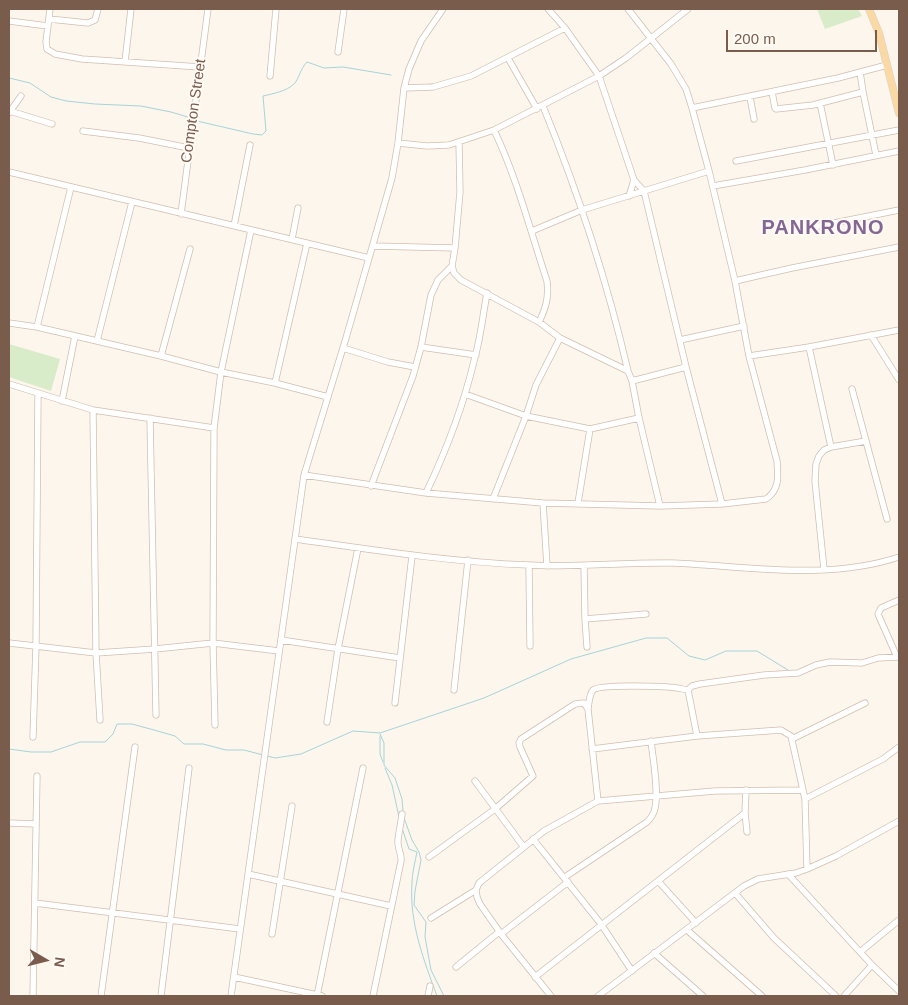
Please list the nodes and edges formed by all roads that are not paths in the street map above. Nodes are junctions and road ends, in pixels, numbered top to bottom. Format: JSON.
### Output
{"nodes":[{"id":1,"x":50,"y":9,"type":"edge"},
{"id":2,"x":98,"y":9,"type":"edge"},
{"id":3,"x":131,"y":9,"type":"edge"},
{"id":4,"x":208,"y":9,"type":"edge"},
{"id":5,"x":276,"y":9,"type":"edge"},
{"id":6,"x":344,"y":9,"type":"edge"},
{"id":7,"x":443,"y":9,"type":"edge"},
{"id":8,"x":628,"y":9,"type":"edge"},
{"id":9,"x":688,"y":9,"type":"edge"},
{"id":10,"x":869,"y":9,"type":"edge"},
{"id":11,"x":552,"y":10,"type":"edge"},
{"id":12,"x":49,"y":19,"type":"junction"},
{"id":13,"x":9,"y":21,"type":"edge"},
{"id":14,"x":48,"y":26,"type":"junction"},
{"id":15,"x":564,"y":28,"type":"junction"},
{"id":16,"x":652,"y":38,"type":"junction"},
{"id":17,"x":338,"y":52,"type":"dead end"},
{"id":18,"x":508,"y":58,"type":"junction"},
{"id":19,"x":125,"y":62,"type":"junction"},
{"id":20,"x":887,"y":66,"type":"junction"},
{"id":21,"x":200,"y":67,"type":"junction"},
{"id":22,"x":860,"y":72,"type":"junction"},
{"id":23,"x":270,"y":76,"type":"dead end"},
{"id":24,"x":599,"y":76,"type":"junction"},
{"id":25,"x":404,"y":88,"type":"junction"},
{"id":26,"x":772,"y":92,"type":"junction"},
{"id":27,"x":863,"y":92,"type":"junction"},
{"id":28,"x":21,"y":96,"type":"dead end"},
{"id":29,"x":750,"y":97,"type":"junction"},
{"id":30,"x":820,"y":103,"type":"junction"},
{"id":31,"x":540,"y":107,"type":"junction"},
{"id":32,"x":692,"y":108,"type":"junction"},
{"id":33,"x":9,"y":112,"type":"edge"},
{"id":34,"x":899,"y":113,"type":"edge"},
{"id":35,"x":754,"y":119,"type":"dead end"},
{"id":36,"x":52,"y":124,"type":"dead end"},
{"id":37,"x":83,"y":130,"type":"dead end"},
{"id":38,"x":494,"y":130,"type":"junction"},
{"id":39,"x":899,"y":130,"type":"edge"},
{"id":40,"x":872,"y":134,"type":"junction"},
{"id":41,"x":459,"y":142,"type":"junction"},
{"id":42,"x":828,"y":142,"type":"junction"},
{"id":43,"x":398,"y":143,"type":"junction"},
{"id":44,"x":250,"y":144,"type":"dead end"},
{"id":45,"x":189,"y":148,"type":"junction"},
{"id":46,"x":899,"y":151,"type":"edge"},
{"id":47,"x":876,"y":155,"type":"junction"},
{"id":48,"x":736,"y":161,"type":"dead end"},
{"id":49,"x":833,"y":165,"type":"junction"},
{"id":50,"x":709,"y":170,"type":"junction"},
{"id":51,"x":9,"y":172,"type":"edge"},
{"id":52,"x":634,"y":180,"type":"junction"},
{"id":53,"x":713,"y":186,"type":"junction"},
{"id":54,"x":71,"y":187,"type":"junction"},
{"id":55,"x":644,"y":191,"type":"junction"},
{"id":56,"x":629,"y":196,"type":"junction"},
{"id":57,"x":132,"y":202,"type":"junction"},
{"id":58,"x":298,"y":208,"type":"dead end"},
{"id":59,"x":582,"y":210,"type":"junction"},
{"id":60,"x":899,"y":210,"type":"edge"},
{"id":61,"x":181,"y":214,"type":"junction"},
{"id":62,"x":234,"y":226,"type":"junction"},
{"id":63,"x":809,"y":228,"type":"dead end"},
{"id":64,"x":251,"y":230,"type":"junction"},
{"id":65,"x":532,"y":231,"type":"junction"},
{"id":66,"x":292,"y":239,"type":"junction"},
{"id":67,"x":307,"y":243,"type":"junction"},
{"id":68,"x":373,"y":246,"type":"junction"},
{"id":69,"x":899,"y":247,"type":"edge"},
{"id":70,"x":455,"y":248,"type":"junction"},
{"id":71,"x":190,"y":249,"type":"dead end"},
{"id":72,"x":370,"y":258,"type":"junction"},
{"id":73,"x":452,"y":266,"type":"junction"},
{"id":74,"x":735,"y":281,"type":"junction"},
{"id":75,"x":487,"y":293,"type":"junction"},
{"id":76,"x":9,"y":322,"type":"edge"},
{"id":77,"x":539,"y":322,"type":"junction"},
{"id":78,"x":744,"y":326,"type":"junction"},
{"id":79,"x":37,"y":327,"type":"junction"},
{"id":80,"x":899,"y":330,"type":"edge"},
{"id":81,"x":871,"y":335,"type":"junction"},
{"id":82,"x":76,"y":336,"type":"junction"},
{"id":83,"x":560,"y":338,"type":"junction"},
{"id":84,"x":680,"y":340,"type":"junction"},
{"id":85,"x":97,"y":341,"type":"junction"},
{"id":86,"x":421,"y":347,"type":"junction"},
{"id":87,"x":809,"y":347,"type":"junction"},
{"id":88,"x":343,"y":348,"type":"junction"},
{"id":89,"x":476,"y":355,"type":"junction"},
{"id":90,"x":161,"y":356,"type":"junction"},
{"id":91,"x":749,"y":356,"type":"junction"},
{"id":92,"x":415,"y":367,"type":"junction"},
{"id":93,"x":686,"y":367,"type":"junction"},
{"id":94,"x":628,"y":371,"type":"junction"},
{"id":95,"x":221,"y":372,"type":"junction"},
{"id":96,"x":899,"y":380,"type":"edge"},
{"id":97,"x":632,"y":381,"type":"junction"},
{"id":98,"x":275,"y":383,"type":"junction"},
{"id":99,"x":9,"y":384,"type":"edge"},
{"id":100,"x":852,"y":389,"type":"dead end"},
{"id":101,"x":38,"y":393,"type":"junction"},
{"id":102,"x":465,"y":394,"type":"junction"},
{"id":103,"x":328,"y":397,"type":"junction"},
{"id":104,"x":62,"y":401,"type":"junction"},
{"id":105,"x":93,"y":410,"type":"junction"},
{"id":106,"x":526,"y":416,"type":"junction"},
{"id":107,"x":150,"y":418,"type":"junction"},
{"id":108,"x":639,"y":418,"type":"junction"},
{"id":109,"x":214,"y":428,"type":"junction"},
{"id":110,"x":590,"y":429,"type":"junction"},
{"id":111,"x":866,"y":441,"type":"junction"},
{"id":112,"x":831,"y":447,"type":"junction"},
{"id":113,"x":304,"y":475,"type":"junction"},
{"id":114,"x":371,"y":486,"type":"junction"},
{"id":115,"x":426,"y":493,"type":"junction"},
{"id":116,"x":492,"y":499,"type":"junction"},
{"id":117,"x":543,"y":502,"type":"junction"},
{"id":118,"x":578,"y":503,"type":"junction"},
{"id":119,"x":722,"y":504,"type":"junction"},
{"id":120,"x":660,"y":506,"type":"junction"},
{"id":121,"x":887,"y":520,"type":"dead end"},
{"id":122,"x":295,"y":538,"type":"junction"},
{"id":123,"x":358,"y":548,"type":"junction"},
{"id":124,"x":412,"y":556,"type":"junction"},
{"id":125,"x":899,"y":556,"type":"edge"},
{"id":126,"x":468,"y":560,"type":"junction"},
{"id":127,"x":529,"y":565,"type":"junction"},
{"id":128,"x":547,"y":566,"type":"junction"},
{"id":129,"x":584,"y":566,"type":"junction"},
{"id":130,"x":824,"y":569,"type":"junction"},
{"id":131,"x":899,"y":600,"type":"edge"},
{"id":132,"x":646,"y":614,"type":"dead end"},
{"id":133,"x":585,"y":619,"type":"junction"},
{"id":134,"x":282,"y":640,"type":"junction"},
{"id":135,"x":9,"y":643,"type":"edge"},
{"id":136,"x":213,"y":643,"type":"junction"},
{"id":137,"x":36,"y":646,"type":"junction"},
{"id":138,"x":530,"y":646,"type":"dead end"},
{"id":139,"x":587,"y":647,"type":"dead end"},
{"id":140,"x":155,"y":649,"type":"junction"},
{"id":141,"x":338,"y":649,"type":"junction"},
{"id":142,"x":279,"y":651,"type":"junction"},
{"id":143,"x":96,"y":653,"type":"junction"},
{"id":144,"x":898,"y":657,"type":"edge"},
{"id":145,"x":400,"y":658,"type":"junction"},
{"id":146,"x":454,"y":690,"type":"dead end"},
{"id":147,"x":688,"y":690,"type":"junction"},
{"id":148,"x":395,"y":703,"type":"dead end"},
{"id":149,"x":865,"y":703,"type":"dead end"},
{"id":150,"x":588,"y":709,"type":"junction"},
{"id":151,"x":156,"y":715,"type":"dead end"},
{"id":152,"x":100,"y":720,"type":"dead end"},
{"id":153,"x":326,"y":722,"type":"dead end"},
{"id":154,"x":215,"y":725,"type":"dead end"},
{"id":155,"x":698,"y":736,"type":"junction"},
{"id":156,"x":33,"y":737,"type":"dead end"},
{"id":157,"x":792,"y":739,"type":"junction"},
{"id":158,"x":651,"y":741,"type":"junction"},
{"id":159,"x":134,"y":747,"type":"dead end"},
{"id":160,"x":592,"y":749,"type":"junction"},
{"id":161,"x":898,"y":750,"type":"edge"},
{"id":162,"x":189,"y":768,"type":"dead end"},
{"id":163,"x":362,"y":768,"type":"dead end"},
{"id":164,"x":37,"y":776,"type":"dead end"},
{"id":165,"x":475,"y":781,"type":"dead end"},
{"id":166,"x":746,"y":790,"type":"junction"},
{"id":167,"x":802,"y":790,"type":"junction"},
{"id":168,"x":656,"y":796,"type":"junction"},
{"id":169,"x":805,"y":799,"type":"junction"},
{"id":170,"x":598,"y":801,"type":"junction"},
{"id":171,"x":292,"y":806,"type":"dead end"},
{"id":172,"x":495,"y":809,"type":"junction"},
{"id":173,"x":745,"y":813,"type":"junction"},
{"id":174,"x":402,"y":814,"type":"dead end"},
{"id":175,"x":899,"y":821,"type":"edge"},
{"id":176,"x":9,"y":823,"type":"edge"},
{"id":177,"x":36,"y":824,"type":"junction"},
{"id":178,"x":747,"y":832,"type":"dead end"},
{"id":179,"x":533,"y":838,"type":"junction"},
{"id":180,"x":523,"y":846,"type":"junction"},
{"id":181,"x":429,"y":857,"type":"dead end"},
{"id":182,"x":807,"y":869,"type":"junction"},
{"id":183,"x":248,"y":874,"type":"junction"},
{"id":184,"x":788,"y":874,"type":"junction"},
{"id":185,"x":567,"y":880,"type":"junction"},
{"id":186,"x":658,"y":880,"type":"junction"},
{"id":187,"x":281,"y":882,"type":"junction"},
{"id":188,"x":476,"y":890,"type":"junction"},
{"id":189,"x":735,"y":893,"type":"junction"},
{"id":190,"x":338,"y":895,"type":"junction"},
{"id":191,"x":35,"y":903,"type":"junction"},
{"id":192,"x":392,"y":906,"type":"junction"},
{"id":193,"x":112,"y":913,"type":"junction"},
{"id":194,"x":431,"y":918,"type":"dead end"},
{"id":195,"x":170,"y":920,"type":"junction"},
{"id":196,"x":899,"y":920,"type":"edge"},
{"id":197,"x":696,"y":923,"type":"junction"},
{"id":198,"x":601,"y":924,"type":"junction"},
{"id":199,"x":240,"y":930,"type":"junction"},
{"id":200,"x":688,"y":930,"type":"junction"},
{"id":201,"x":500,"y":933,"type":"junction"},
{"id":202,"x":272,"y":934,"type":"dead end"},
{"id":203,"x":860,"y":952,"type":"junction"},
{"id":204,"x":654,"y":953,"type":"junction"},
{"id":205,"x":872,"y":965,"type":"junction"},
{"id":206,"x":456,"y":967,"type":"dead end"},
{"id":207,"x":632,"y":971,"type":"junction"},
{"id":208,"x":234,"y":977,"type":"junction"},
{"id":209,"x":535,"y":977,"type":"junction"},
{"id":210,"x":430,"y":986,"type":"dead end"},
{"id":211,"x":899,"y":991,"type":"edge"},
{"id":212,"x":697,"y":994,"type":"edge"},
{"id":213,"x":33,"y":996,"type":"edge"},
{"id":214,"x":101,"y":996,"type":"edge"},
{"id":215,"x":161,"y":996,"type":"edge"},
{"id":216,"x":231,"y":996,"type":"edge"},
{"id":217,"x":319,"y":996,"type":"edge"},
{"id":218,"x":373,"y":996,"type":"edge"},
{"id":219,"x":428,"y":996,"type":"edge"},
{"id":220,"x":552,"y":996,"type":"edge"},
{"id":221,"x":598,"y":996,"type":"edge"},
{"id":222,"x":703,"y":996,"type":"edge"},
{"id":223,"x":762,"y":996,"type":"edge"},
{"id":224,"x":836,"y":996,"type":"edge"},
{"id":225,"x":844,"y":996,"type":"edge"}],
"edges":[{"from":1,"to":12,"type":"street"},
{"from":2,"to":12,"type":"street"},
{"from":3,"to":19,"type":"street"},
{"from":4,"to":21,"type":"street","name":"Compton Street"},
{"from":5,"to":23,"type":"street"},
{"from":6,"to":17,"type":"street"},
{"from":7,"to":25,"type":"street"},
{"from":8,"to":16,"type":"street"},
{"from":9,"to":16,"type":"street"},
{"from":10,"to":20,"type":"main road"},
{"from":11,"to":15,"type":"street"},
{"from":12,"to":14,"type":"street"},
{"from":13,"to":14,"type":"street"},
{"from":14,"to":19,"type":"street"},
{"from":15,"to":18,"type":"street"},
{"from":15,"to":24,"type":"street"},
{"from":16,"to":24,"type":"street"},
{"from":16,"to":32,"type":"street"},
{"from":18,"to":25,"type":"street"},
{"from":18,"to":31,"type":"street"},
{"from":19,"to":21,"type":"street"},
{"from":20,"to":22,"type":"street"},
{"from":20,"to":34,"type":"main road"},
{"from":21,"to":45,"type":"street","name":"Compton Street"},
{"from":22,"to":26,"type":"street"},
{"from":22,"to":27,"type":"street"},
{"from":24,"to":31,"type":"street"},
{"from":24,"to":52,"type":"street"},
{"from":25,"to":43,"type":"street"},
{"from":26,"to":29,"type":"street"},
{"from":26,"to":30,"type":"street"},
{"from":27,"to":30,"type":"street"},
{"from":27,"to":40,"type":"street"},
{"from":28,"to":33,"type":"street"},
{"from":29,"to":32,"type":"street"},
{"from":29,"to":35,"type":"street"},
{"from":30,"to":42,"type":"street"},
{"from":31,"to":38,"type":"street"},
{"from":31,"to":59,"type":"street"},
{"from":32,"to":50,"type":"street"},
{"from":33,"to":36,"type":"street"},
{"from":37,"to":45,"type":"street"},
{"from":38,"to":41,"type":"street"},
{"from":38,"to":65,"type":"street"},
{"from":39,"to":40,"type":"street"},
{"from":40,"to":42,"type":"street"},
{"from":40,"to":47,"type":"street"},
{"from":41,"to":43,"type":"street"},
{"from":41,"to":70,"type":"street"},
{"from":42,"to":48,"type":"street"},
{"from":42,"to":49,"type":"street"},
{"from":43,"to":68,"type":"street"},
{"from":44,"to":62,"type":"street"},
{"from":45,"to":61,"type":"street","name":"Compton Street"},
{"from":46,"to":47,"type":"street"},
{"from":47,"to":49,"type":"street"},
{"from":49,"to":53,"type":"street"},
{"from":50,"to":53,"type":"street"},
{"from":50,"to":55,"type":"street"},
{"from":51,"to":54,"type":"street"},
{"from":52,"to":55,"type":"street"},
{"from":52,"to":56,"type":"street"},
{"from":53,"to":74,"type":"street"},
{"from":54,"to":57,"type":"street"},
{"from":54,"to":79,"type":"street"},
{"from":55,"to":56,"type":"street"},
{"from":55,"to":84,"type":"street"},
{"from":56,"to":59,"type":"street"},
{"from":57,"to":61,"type":"street"},
{"from":57,"to":85,"type":"street"},
{"from":58,"to":66,"type":"street"},
{"from":59,"to":65,"type":"street"},
{"from":59,"to":94,"type":"street"},
{"from":60,"to":63,"type":"street"},
{"from":61,"to":62,"type":"street"},
{"from":62,"to":64,"type":"street"},
{"from":64,"to":66,"type":"street"},
{"from":64,"to":95,"type":"street"},
{"from":65,"to":77,"type":"street"},
{"from":66,"to":67,"type":"street"},
{"from":67,"to":72,"type":"street"},
{"from":67,"to":98,"type":"street"},
{"from":68,"to":70,"type":"street"},
{"from":68,"to":72,"type":"street"},
{"from":69,"to":74,"type":"street"},
{"from":70,"to":73,"type":"street"},
{"from":71,"to":90,"type":"street"},
{"from":72,"to":88,"type":"street"},
{"from":73,"to":75,"type":"street"},
{"from":73,"to":86,"type":"street"},
{"from":74,"to":78,"type":"street"},
{"from":75,"to":77,"type":"street"},
{"from":75,"to":89,"type":"street"},
{"from":76,"to":79,"type":"street"},
{"from":77,"to":83,"type":"street"},
{"from":78,"to":84,"type":"street"},
{"from":78,"to":91,"type":"street"},
{"from":79,"to":82,"type":"street"},
{"from":80,"to":81,"type":"street"},
{"from":81,"to":87,"type":"street"},
{"from":81,"to":96,"type":"street"},
{"from":82,"to":85,"type":"street"},
{"from":82,"to":104,"type":"street"},
{"from":83,"to":94,"type":"street"},
{"from":83,"to":106,"type":"street"},
{"from":84,"to":93,"type":"street"},
{"from":85,"to":90,"type":"street"},
{"from":86,"to":89,"type":"street"},
{"from":86,"to":92,"type":"street"},
{"from":87,"to":91,"type":"street"},
{"from":87,"to":112,"type":"street"},
{"from":88,"to":92,"type":"street"},
{"from":88,"to":103,"type":"street"},
{"from":89,"to":102,"type":"street"},
{"from":90,"to":95,"type":"street"},
{"from":91,"to":119,"type":"street"},
{"from":92,"to":114,"type":"street"},
{"from":93,"to":97,"type":"street"},
{"from":93,"to":119,"type":"street"},
{"from":94,"to":97,"type":"street"},
{"from":95,"to":98,"type":"street"},
{"from":95,"to":109,"type":"street"},
{"from":97,"to":108,"type":"street"},
{"from":98,"to":103,"type":"street"},
{"from":99,"to":101,"type":"street"},
{"from":100,"to":111,"type":"street"},
{"from":101,"to":104,"type":"street"},
{"from":101,"to":137,"type":"street"},
{"from":102,"to":106,"type":"street"},
{"from":102,"to":115,"type":"street"},
{"from":103,"to":113,"type":"street"},
{"from":104,"to":105,"type":"street"},
{"from":105,"to":107,"type":"street"},
{"from":105,"to":143,"type":"street"},
{"from":106,"to":110,"type":"street"},
{"from":106,"to":116,"type":"street"},
{"from":107,"to":109,"type":"street"},
{"from":107,"to":140,"type":"street"},
{"from":108,"to":110,"type":"street"},
{"from":108,"to":120,"type":"street"},
{"from":109,"to":136,"type":"street"},
{"from":110,"to":118,"type":"street"},
{"from":111,"to":112,"type":"street"},
{"from":111,"to":121,"type":"street"},
{"from":112,"to":130,"type":"street"},
{"from":113,"to":114,"type":"street"},
{"from":113,"to":122,"type":"street"},
{"from":114,"to":115,"type":"street"},
{"from":115,"to":116,"type":"street"},
{"from":116,"to":117,"type":"street"},
{"from":117,"to":118,"type":"street"},
{"from":117,"to":128,"type":"street"},
{"from":118,"to":120,"type":"street"},
{"from":119,"to":120,"type":"street"},
{"from":122,"to":123,"type":"street"},
{"from":122,"to":134,"type":"street"},
{"from":123,"to":124,"type":"street"},
{"from":123,"to":141,"type":"street"},
{"from":124,"to":126,"type":"street"},
{"from":124,"to":145,"type":"street"},
{"from":125,"to":130,"type":"street"},
{"from":126,"to":127,"type":"street"},
{"from":126,"to":146,"type":"street"},
{"from":127,"to":128,"type":"street"},
{"from":127,"to":138,"type":"street"},
{"from":128,"to":129,"type":"street"},
{"from":129,"to":130,"type":"street"},
{"from":129,"to":133,"type":"street"},
{"from":131,"to":144,"type":"street"},
{"from":132,"to":133,"type":"street"},
{"from":133,"to":139,"type":"street"},
{"from":134,"to":141,"type":"street"},
{"from":134,"to":142,"type":"street"},
{"from":135,"to":137,"type":"street"},
{"from":136,"to":140,"type":"street"},
{"from":136,"to":142,"type":"street"},
{"from":136,"to":154,"type":"street"},
{"from":137,"to":143,"type":"street"},
{"from":137,"to":156,"type":"street"},
{"from":140,"to":143,"type":"street"},
{"from":140,"to":151,"type":"street"},
{"from":141,"to":145,"type":"street"},
{"from":141,"to":153,"type":"street"},
{"from":142,"to":183,"type":"street"},
{"from":143,"to":152,"type":"street"},
{"from":144,"to":147,"type":"street"},
{"from":145,"to":148,"type":"street"},
{"from":147,"to":150,"type":"street"},
{"from":147,"to":155,"type":"street"},
{"from":149,"to":157,"type":"street"},
{"from":150,"to":160,"type":"street"},
{"from":150,"to":172,"type":"street"},
{"from":155,"to":157,"type":"street"},
{"from":155,"to":158,"type":"street"},
{"from":157,"to":167,"type":"street"},
{"from":158,"to":160,"type":"street"},
{"from":158,"to":168,"type":"street"},
{"from":159,"to":193,"type":"street"},
{"from":160,"to":170,"type":"street"},
{"from":161,"to":169,"type":"street"},
{"from":162,"to":195,"type":"street"},
{"from":163,"to":190,"type":"street"},
{"from":164,"to":177,"type":"street"},
{"from":165,"to":172,"type":"street"},
{"from":166,"to":167,"type":"street"},
{"from":166,"to":168,"type":"street"},
{"from":166,"to":173,"type":"street"},
{"from":167,"to":169,"type":"street"},
{"from":168,"to":170,"type":"street"},
{"from":168,"to":185,"type":"street"},
{"from":169,"to":182,"type":"street"},
{"from":170,"to":179,"type":"street"},
{"from":171,"to":187,"type":"street"},
{"from":172,"to":180,"type":"street"},
{"from":172,"to":181,"type":"street"},
{"from":173,"to":178,"type":"street"},
{"from":173,"to":186,"type":"street"},
{"from":174,"to":192,"type":"street"},
{"from":175,"to":182,"type":"street"},
{"from":176,"to":177,"type":"street"},
{"from":177,"to":191,"type":"street"},
{"from":179,"to":180,"type":"street"},
{"from":179,"to":185,"type":"street"},
{"from":180,"to":188,"type":"street"},
{"from":182,"to":184,"type":"street"},
{"from":183,"to":187,"type":"street"},
{"from":183,"to":199,"type":"street"},
{"from":184,"to":189,"type":"street"},
{"from":184,"to":203,"type":"street"},
{"from":185,"to":198,"type":"street"},
{"from":185,"to":201,"type":"street"},
{"from":186,"to":197,"type":"street"},
{"from":186,"to":198,"type":"street"},
{"from":187,"to":190,"type":"street"},
{"from":187,"to":202,"type":"street"},
{"from":188,"to":194,"type":"street"},
{"from":188,"to":201,"type":"street"},
{"from":189,"to":197,"type":"street"},
{"from":189,"to":224,"type":"street"},
{"from":190,"to":192,"type":"street"},
{"from":190,"to":217,"type":"street"},
{"from":191,"to":193,"type":"street"},
{"from":191,"to":213,"type":"street"},
{"from":192,"to":218,"type":"street"},
{"from":193,"to":195,"type":"street"},
{"from":193,"to":214,"type":"street"},
{"from":195,"to":199,"type":"street"},
{"from":195,"to":215,"type":"street"},
{"from":196,"to":203,"type":"street"},
{"from":197,"to":200,"type":"street"},
{"from":198,"to":207,"type":"street"},
{"from":198,"to":209,"type":"street"},
{"from":199,"to":208,"type":"street"},
{"from":200,"to":204,"type":"street"},
{"from":200,"to":223,"type":"street"},
{"from":201,"to":206,"type":"street"},
{"from":201,"to":209,"type":"street"},
{"from":203,"to":205,"type":"street"},
{"from":204,"to":207,"type":"street"},
{"from":204,"to":212,"type":"street"},
{"from":205,"to":211,"type":"street"},
{"from":205,"to":225,"type":"street"},
{"from":207,"to":221,"type":"street"},
{"from":208,"to":216,"type":"street"},
{"from":208,"to":217,"type":"street"},
{"from":209,"to":220,"type":"street"},
{"from":210,"to":219,"type":"street"},
{"from":212,"to":222,"type":"street"}]}
